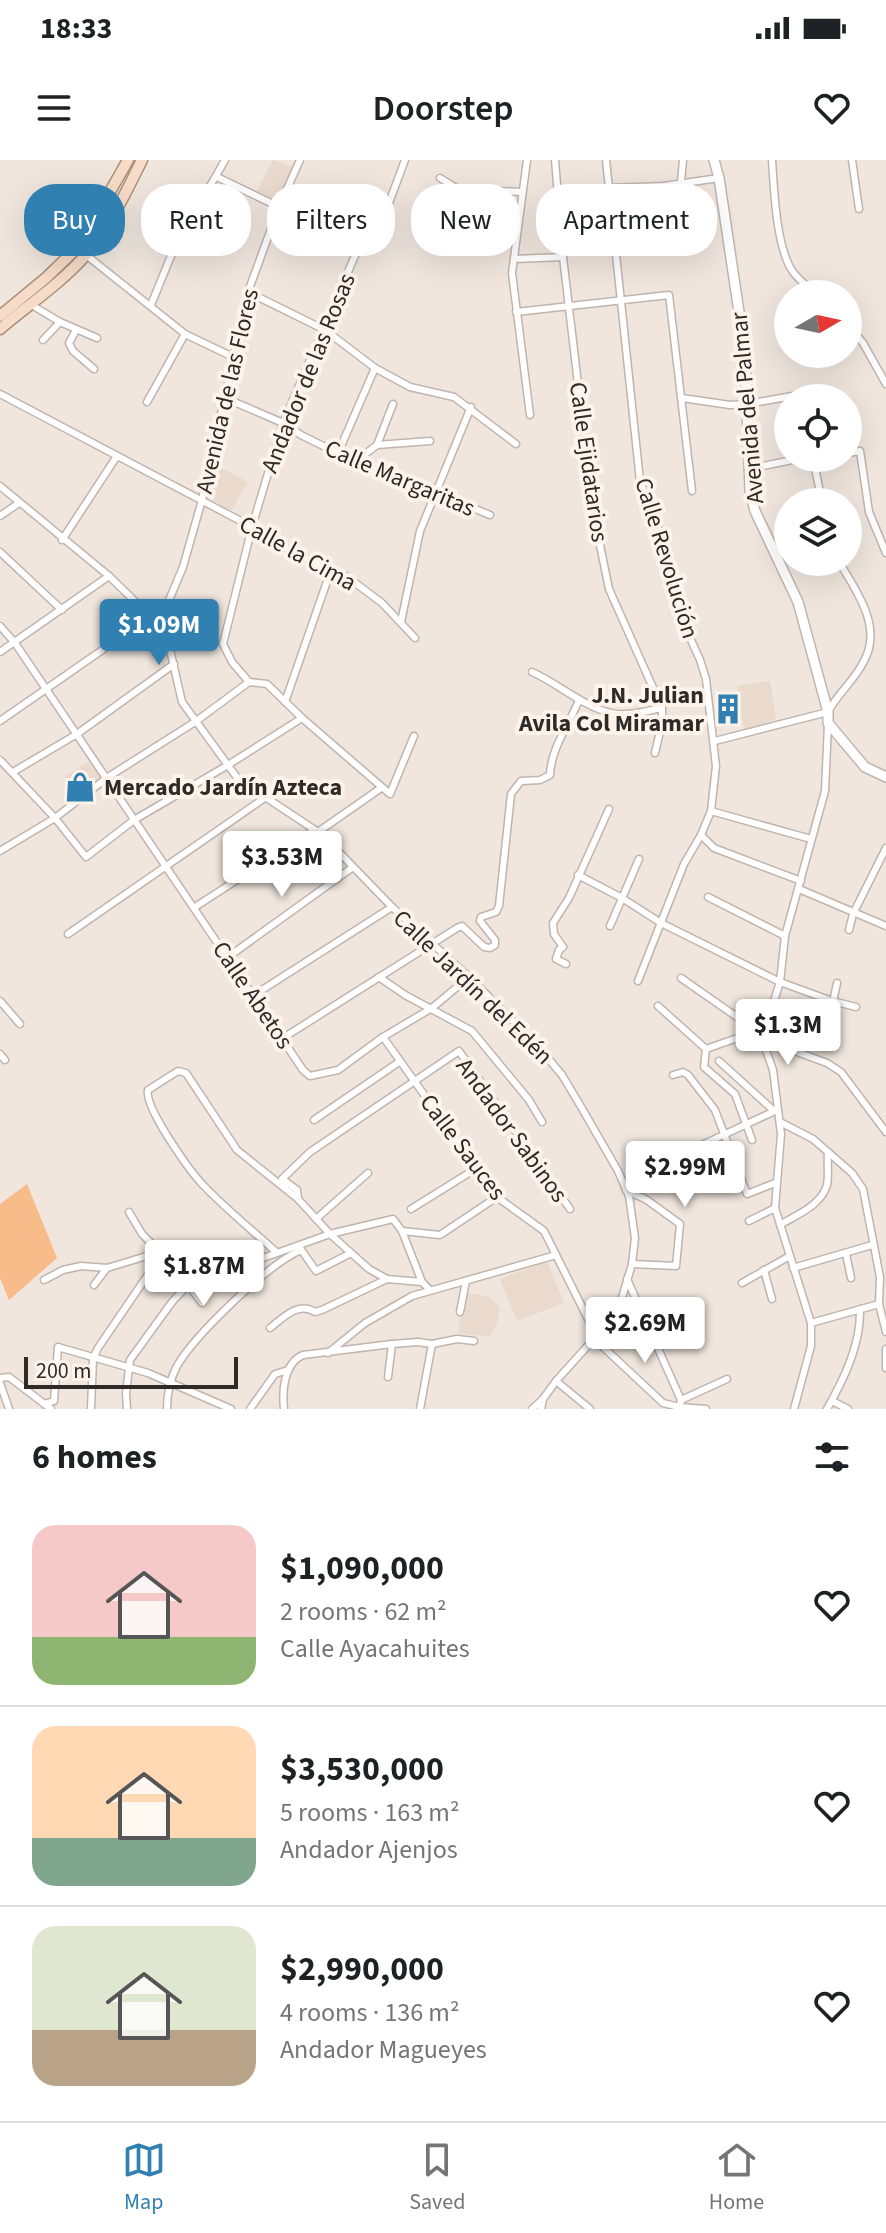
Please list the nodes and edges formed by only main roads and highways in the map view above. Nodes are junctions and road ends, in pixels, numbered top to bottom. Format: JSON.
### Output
{"nodes":[{"id":1,"x":128,"y":160,"type":"edge"},
{"id":2,"x":142,"y":160,"type":"edge"},
{"id":3,"x":0,"y":316,"type":"edge"},
{"id":4,"x":0,"y":329,"type":"edge"}],
"edges":[{"from":1,"to":3,"type":"main road"},
{"from":2,"to":4,"type":"main road"}]}
